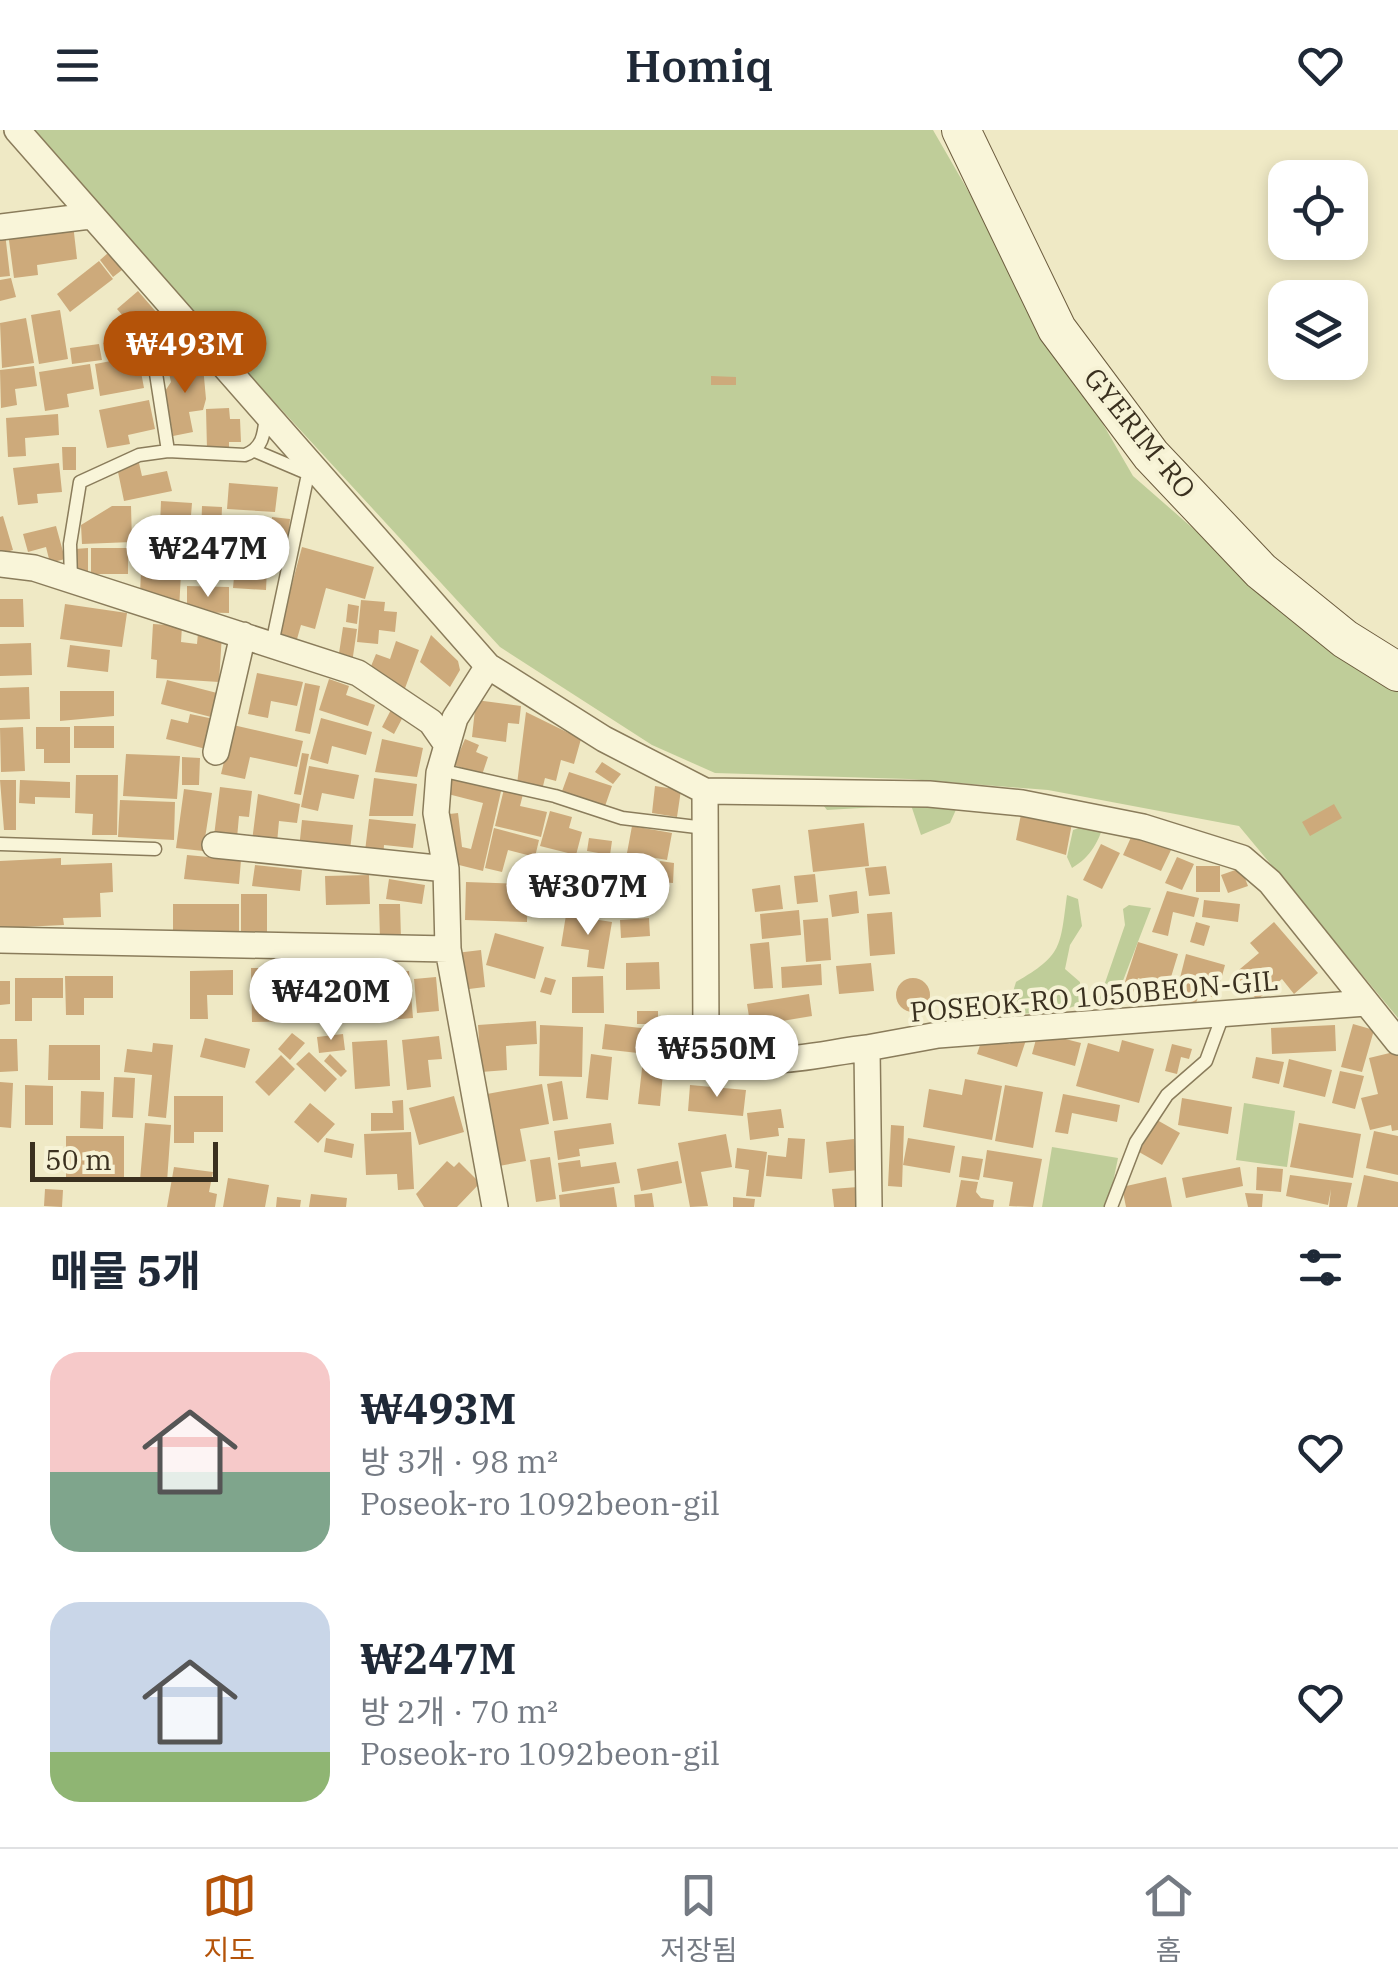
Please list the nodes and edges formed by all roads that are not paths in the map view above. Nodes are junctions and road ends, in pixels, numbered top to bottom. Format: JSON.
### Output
{"nodes":[{"id":1,"x":16,"y":130,"type":"edge"},
{"id":2,"x":961,"y":130,"type":"edge"},
{"id":3,"x":90,"y":216,"type":"junction"},
{"id":4,"x":0,"y":228,"type":"edge"},
{"id":5,"x":193,"y":334,"type":"junction"},
{"id":6,"x":266,"y":416,"type":"junction"},
{"id":7,"x":168,"y":451,"type":"junction"},
{"id":8,"x":254,"y":451,"type":"junction"},
{"id":9,"x":315,"y":476,"type":"junction"},
{"id":10,"x":0,"y":564,"type":"edge"},
{"id":11,"x":71,"y":581,"type":"junction"},
{"id":12,"x":243,"y":635,"type":"junction"},
{"id":13,"x":272,"y":644,"type":"junction"},
{"id":14,"x":488,"y":666,"type":"junction"},
{"id":15,"x":1398,"y":672,"type":"edge"},
{"id":16,"x":447,"y":744,"type":"junction"},
{"id":17,"x":216,"y":752,"type":"dead end"},
{"id":18,"x":440,"y":770,"type":"junction"},
{"id":19,"x":706,"y":791,"type":"junction"},
{"id":20,"x":706,"y":828,"type":"junction"},
{"id":21,"x":0,"y":844,"type":"edge"},
{"id":22,"x":215,"y":846,"type":"dead end"},
{"id":23,"x":156,"y":849,"type":"dead end"},
{"id":24,"x":446,"y":869,"type":"junction"},
{"id":25,"x":0,"y":940,"type":"edge"},
{"id":26,"x":448,"y":949,"type":"junction"},
{"id":27,"x":1366,"y":1003,"type":"junction"},
{"id":28,"x":1224,"y":1014,"type":"junction"},
{"id":29,"x":1398,"y":1042,"type":"edge"},
{"id":30,"x":866,"y":1048,"type":"junction"},
{"id":31,"x":494,"y":1207,"type":"edge"},
{"id":32,"x":869,"y":1207,"type":"edge"},
{"id":33,"x":1111,"y":1207,"type":"edge"}],
"edges":[{"from":1,"to":3,"type":"street"},
{"from":2,"to":15,"type":"street","name":"GYERIM-RO"},
{"from":3,"to":4,"type":"street"},
{"from":3,"to":5,"type":"street"},
{"from":5,"to":6,"type":"street"},
{"from":5,"to":7,"type":"lane"},
{"from":6,"to":8,"type":"lane"},
{"from":6,"to":9,"type":"street"},
{"from":7,"to":8,"type":"lane"},
{"from":7,"to":11,"type":"lane"},
{"from":8,"to":9,"type":"lane"},
{"from":9,"to":13,"type":"lane"},
{"from":9,"to":14,"type":"street"},
{"from":10,"to":11,"type":"street"},
{"from":11,"to":12,"type":"street"},
{"from":12,"to":13,"type":"street"},
{"from":12,"to":17,"type":"street"},
{"from":13,"to":16,"type":"street"},
{"from":14,"to":16,"type":"street"},
{"from":14,"to":19,"type":"street"},
{"from":16,"to":18,"type":"street"},
{"from":18,"to":20,"type":"lane"},
{"from":18,"to":24,"type":"street"},
{"from":19,"to":20,"type":"street"},
{"from":19,"to":27,"type":"street"},
{"from":20,"to":30,"type":"street","name":"POSEOK-RO 1050BEON-GIL"},
{"from":21,"to":23,"type":"lane"},
{"from":22,"to":24,"type":"street"},
{"from":24,"to":26,"type":"street"},
{"from":25,"to":26,"type":"street"},
{"from":26,"to":31,"type":"street"},
{"from":27,"to":28,"type":"street","name":"POSEOK-RO 1050BEON-GIL"},
{"from":27,"to":29,"type":"street"},
{"from":28,"to":30,"type":"street","name":"POSEOK-RO 1050BEON-GIL"},
{"from":28,"to":33,"type":"lane"},
{"from":30,"to":32,"type":"street"}]}
